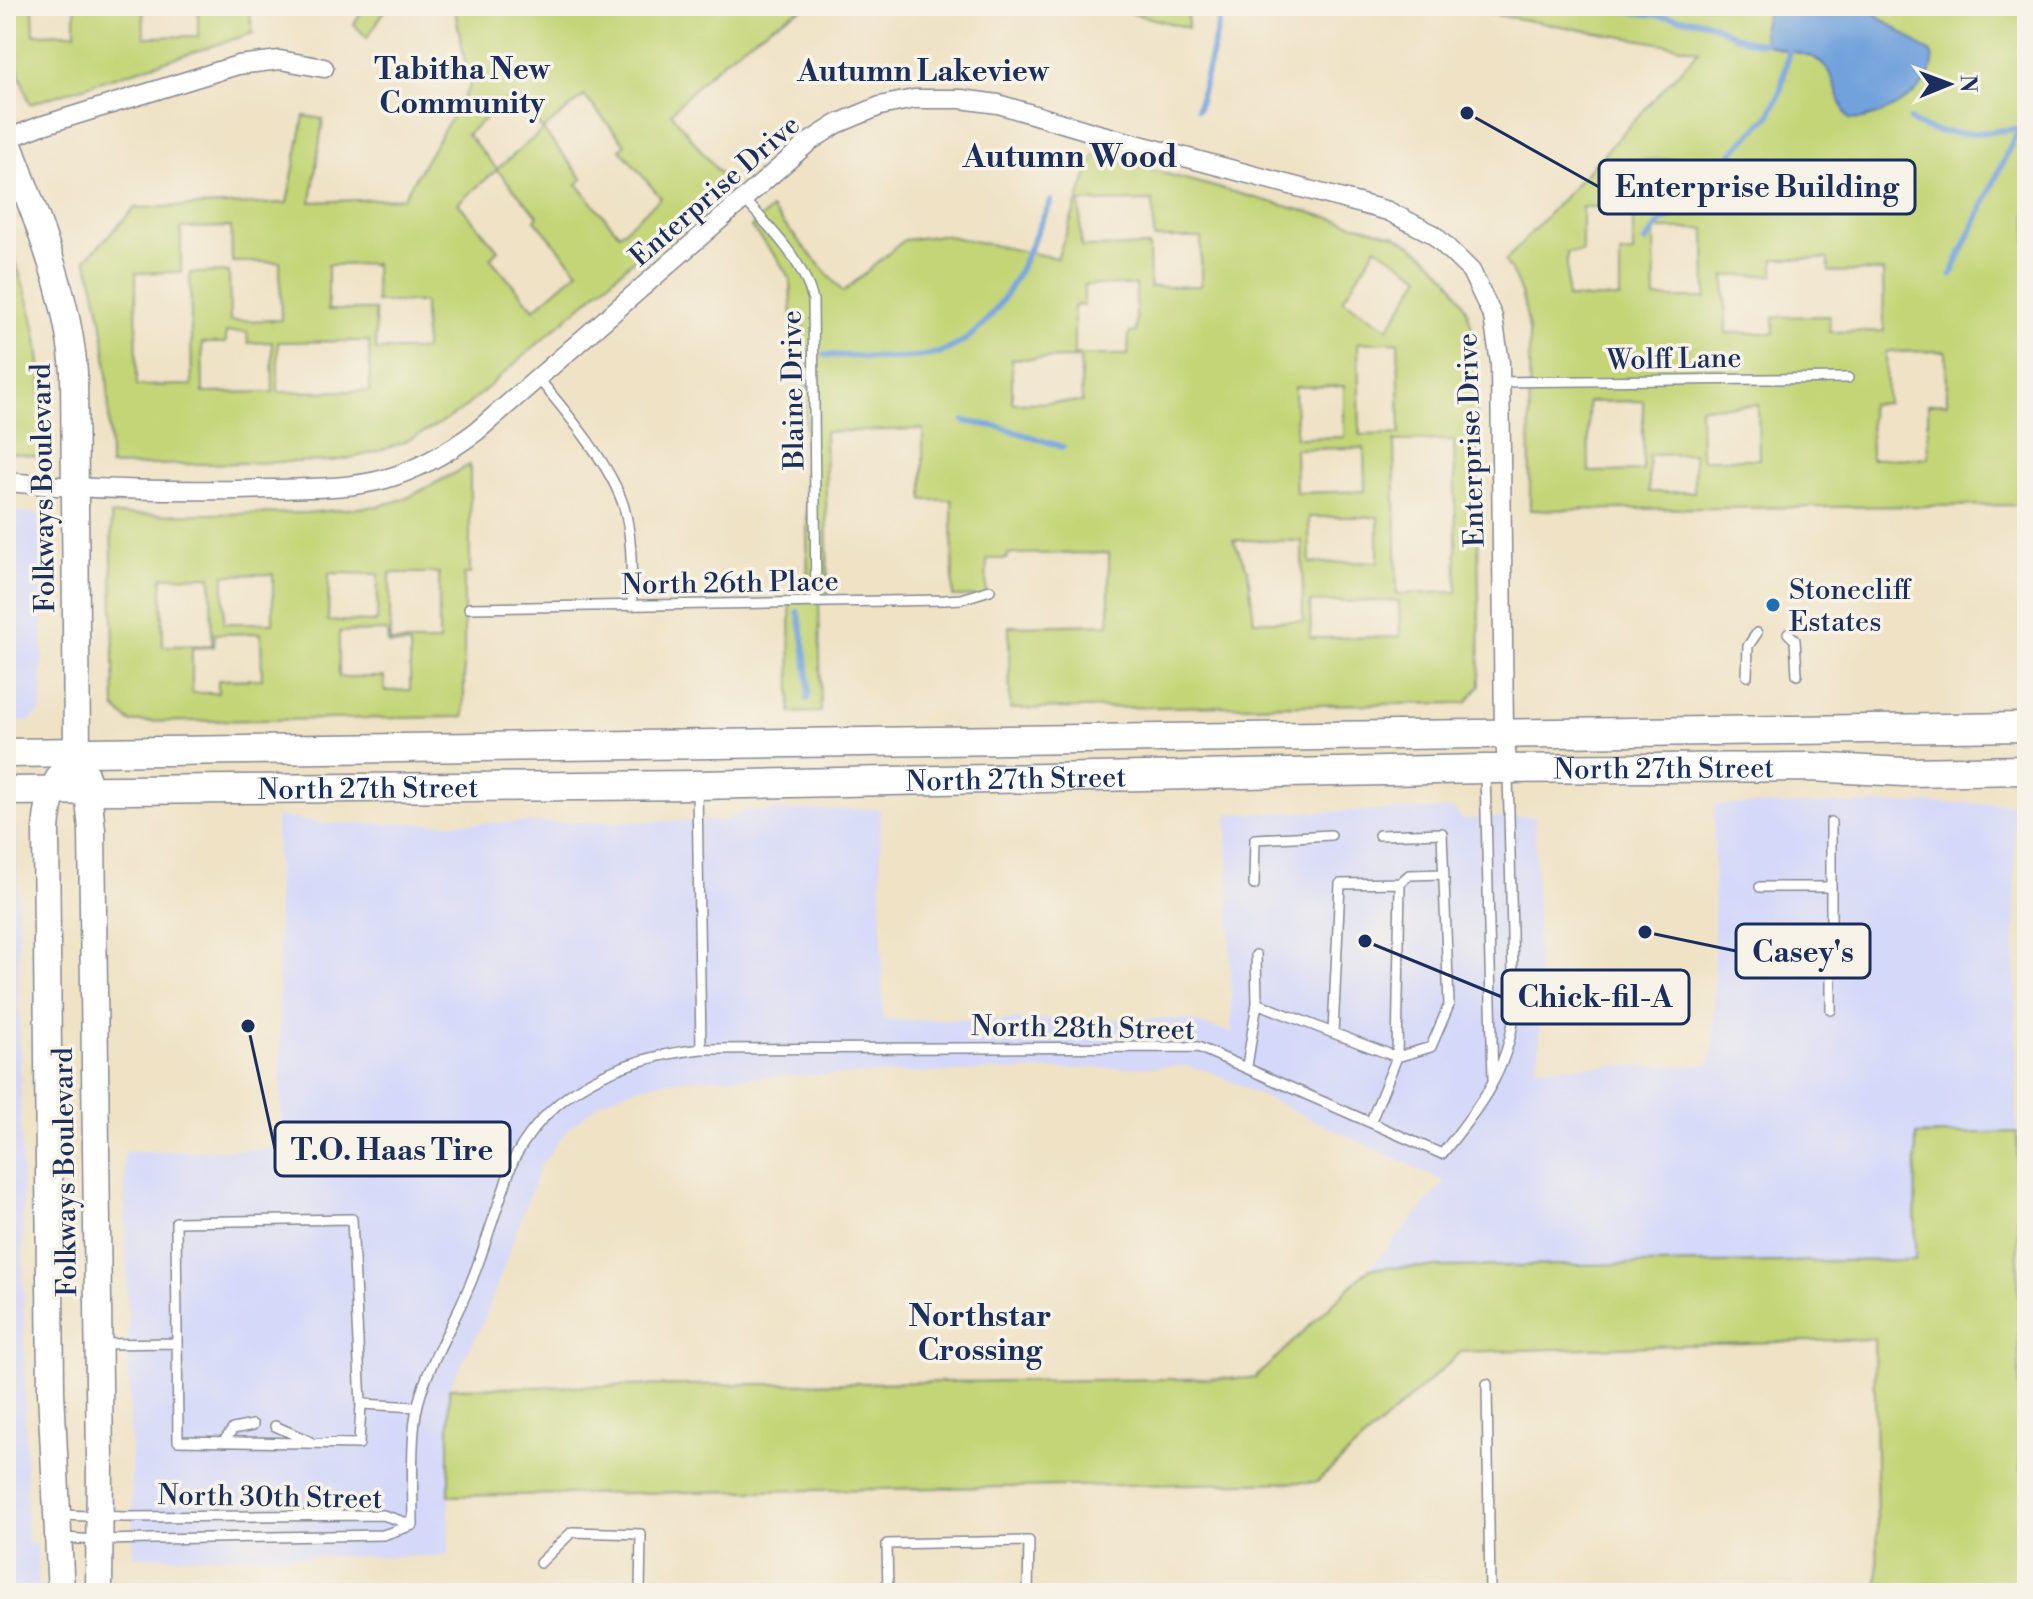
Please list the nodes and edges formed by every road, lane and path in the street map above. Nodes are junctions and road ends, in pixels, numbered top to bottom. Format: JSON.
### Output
{"nodes":[{"id":1,"x":324,"y":68,"type":"dead end"},
{"id":2,"x":6,"y":138,"type":"edge"},
{"id":3,"x":744,"y":199,"type":"junction"},
{"id":4,"x":538,"y":378,"type":"junction"},
{"id":5,"x":1848,"y":378,"type":"dead end"},
{"id":6,"x":1501,"y":382,"type":"junction"},
{"id":7,"x":6,"y":482,"type":"edge"},
{"id":8,"x":76,"y":488,"type":"junction"},
{"id":9,"x":990,"y":590,"type":"dead end"},
{"id":10,"x":816,"y":602,"type":"junction"},
{"id":11,"x":632,"y":606,"type":"junction"},
{"id":12,"x":469,"y":608,"type":"dead end"},
{"id":13,"x":1757,"y":633,"type":"dead end"},
{"id":14,"x":1788,"y":633,"type":"dead end"},
{"id":15,"x":1797,"y":675,"type":"dead end"},
{"id":16,"x":1747,"y":676,"type":"dead end"},
{"id":17,"x":2027,"y":727,"type":"edge"},
{"id":18,"x":1504,"y":734,"type":"junction"},
{"id":19,"x":77,"y":752,"type":"junction"},
{"id":20,"x":6,"y":753,"type":"edge"},
{"id":21,"x":1497,"y":769,"type":"junction"},
{"id":22,"x":2027,"y":770,"type":"edge"},
{"id":23,"x":697,"y":785,"type":"junction"},
{"id":24,"x":88,"y":790,"type":"junction"},
{"id":25,"x":6,"y":791,"type":"edge"},
{"id":26,"x":52,"y":791,"type":"junction"},
{"id":27,"x":1831,"y":822,"type":"dead end"},
{"id":28,"x":1331,"y":835,"type":"dead end"},
{"id":29,"x":1379,"y":835,"type":"dead end"},
{"id":30,"x":1444,"y":874,"type":"junction"},
{"id":31,"x":1400,"y":883,"type":"junction"},
{"id":32,"x":1254,"y":885,"type":"dead end"},
{"id":33,"x":1760,"y":887,"type":"dead end"},
{"id":34,"x":1829,"y":887,"type":"junction"},
{"id":35,"x":1256,"y":955,"type":"dead end"},
{"id":36,"x":1257,"y":1003,"type":"junction"},
{"id":37,"x":1831,"y":1010,"type":"dead end"},
{"id":38,"x":1333,"y":1033,"type":"junction"},
{"id":39,"x":701,"y":1049,"type":"junction"},
{"id":40,"x":1397,"y":1057,"type":"junction"},
{"id":41,"x":1247,"y":1066,"type":"junction"},
{"id":42,"x":1493,"y":1082,"type":"junction"},
{"id":43,"x":1371,"y":1121,"type":"junction"},
{"id":44,"x":1442,"y":1154,"type":"joint"},
{"id":45,"x":177,"y":1343,"type":"junction"},
{"id":46,"x":98,"y":1344,"type":"junction"},
{"id":47,"x":1487,"y":1384,"type":"dead end"},
{"id":48,"x":361,"y":1404,"type":"junction"},
{"id":49,"x":417,"y":1407,"type":"junction"},
{"id":50,"x":253,"y":1425,"type":"dead end"},
{"id":51,"x":275,"y":1426,"type":"dead end"},
{"id":52,"x":223,"y":1442,"type":"junction"},
{"id":53,"x":313,"y":1443,"type":"junction"},
{"id":54,"x":413,"y":1525,"type":"junction"},
{"id":55,"x":57,"y":1526,"type":"junction"},
{"id":56,"x":100,"y":1528,"type":"junction"},
{"id":57,"x":540,"y":1563,"type":"dead end"},
{"id":58,"x":61,"y":1593,"type":"edge"},
{"id":59,"x":99,"y":1593,"type":"edge"},
{"id":60,"x":640,"y":1593,"type":"edge"},
{"id":61,"x":888,"y":1593,"type":"edge"},
{"id":62,"x":1028,"y":1593,"type":"edge"},
{"id":63,"x":1490,"y":1593,"type":"edge"}],
"edges":[{"from":1,"to":2,"type":"street"},
{"from":2,"to":8,"type":"street","name":"Folkways Boulevard"},
{"from":3,"to":4,"type":"street","name":"Enterprise Drive"},
{"from":3,"to":6,"type":"street","name":"Enterprise Drive"},
{"from":3,"to":10,"type":"lane","name":"Blaine Drive"},
{"from":4,"to":8,"type":"street","name":"Enterprise Drive"},
{"from":4,"to":11,"type":"lane"},
{"from":5,"to":6,"type":"lane","name":"Wolff Lane"},
{"from":6,"to":18,"type":"street","name":"Enterprise Drive"},
{"from":7,"to":8,"type":"street","name":"Enterprise Drive"},
{"from":8,"to":19,"type":"street","name":"Folkways Boulevard"},
{"from":9,"to":10,"type":"lane","name":"North 26th Place"},
{"from":10,"to":11,"type":"lane","name":"North 26th Place"},
{"from":11,"to":12,"type":"lane","name":"North 26th Place"},
{"from":13,"to":16,"type":"lane"},
{"from":14,"to":15,"type":"lane"},
{"from":17,"to":18,"type":"main road","name":"North 27th Street"},
{"from":18,"to":19,"type":"main road","name":"North 27th Street"},
{"from":18,"to":21,"type":"street","name":"Enterprise Drive"},
{"from":19,"to":20,"type":"main road","name":"North 27th Street"},
{"from":19,"to":24,"type":"street","name":"Folkways Boulevard"},
{"from":19,"to":26,"type":"street","name":"Folkways Boulevard"},
{"from":21,"to":22,"type":"main road","name":"North 27th Street"},
{"from":21,"to":23,"type":"main road","name":"North 27th Street"},
{"from":21,"to":42,"type":"lane","name":"Enterprise Drive"},
{"from":21,"to":42,"type":"lane","name":"Enterprise Drive"},
{"from":23,"to":24,"type":"main road","name":"North 27th Street"},
{"from":23,"to":39,"type":"lane"},
{"from":24,"to":26,"type":"main road","name":"North 27th Street"},
{"from":24,"to":46,"type":"street","name":"Folkways Boulevard"},
{"from":25,"to":26,"type":"main road","name":"North 27th Street"},
{"from":26,"to":55,"type":"street","name":"Folkways Boulevard"},
{"from":27,"to":34,"type":"lane"},
{"from":28,"to":32,"type":"lane"},
{"from":29,"to":30,"type":"lane"},
{"from":30,"to":31,"type":"lane"},
{"from":30,"to":40,"type":"lane"},
{"from":31,"to":38,"type":"lane"},
{"from":31,"to":40,"type":"lane"},
{"from":33,"to":34,"type":"lane"},
{"from":34,"to":37,"type":"lane"},
{"from":35,"to":36,"type":"lane"},
{"from":36,"to":38,"type":"lane"},
{"from":36,"to":41,"type":"lane"},
{"from":38,"to":40,"type":"lane"},
{"from":39,"to":41,"type":"lane","name":"North 28th Street"},
{"from":39,"to":49,"type":"lane","name":"North 28th Street"},
{"from":40,"to":43,"type":"lane"},
{"from":41,"to":43,"type":"lane","name":"North 28th Street"},
{"from":42,"to":44,"type":"lane","name":"Enterprise Drive"},
{"from":43,"to":44,"type":"lane","name":"North 28th Street"},
{"from":45,"to":46,"type":"lane"},
{"from":45,"to":48,"type":"lane"},
{"from":45,"to":52,"type":"lane"},
{"from":46,"to":56,"type":"street","name":"Folkways Boulevard"},
{"from":47,"to":63,"type":"lane"},
{"from":48,"to":49,"type":"lane"},
{"from":48,"to":53,"type":"lane"},
{"from":49,"to":54,"type":"lane","name":"North 28th Street"},
{"from":50,"to":52,"type":"lane"},
{"from":51,"to":53,"type":"lane"},
{"from":52,"to":53,"type":"lane"},
{"from":54,"to":56,"type":"lane","name":"North 30th Street"},
{"from":54,"to":56,"type":"lane","name":"North 30th Street"},
{"from":55,"to":56,"type":"lane","name":"North 30th Street"},
{"from":55,"to":56,"type":"lane","name":"North 30th Street"},
{"from":55,"to":58,"type":"street","name":"Folkways Boulevard"},
{"from":56,"to":59,"type":"street","name":"Folkways Boulevard"},
{"from":57,"to":60,"type":"lane"},
{"from":61,"to":62,"type":"lane"}]}
